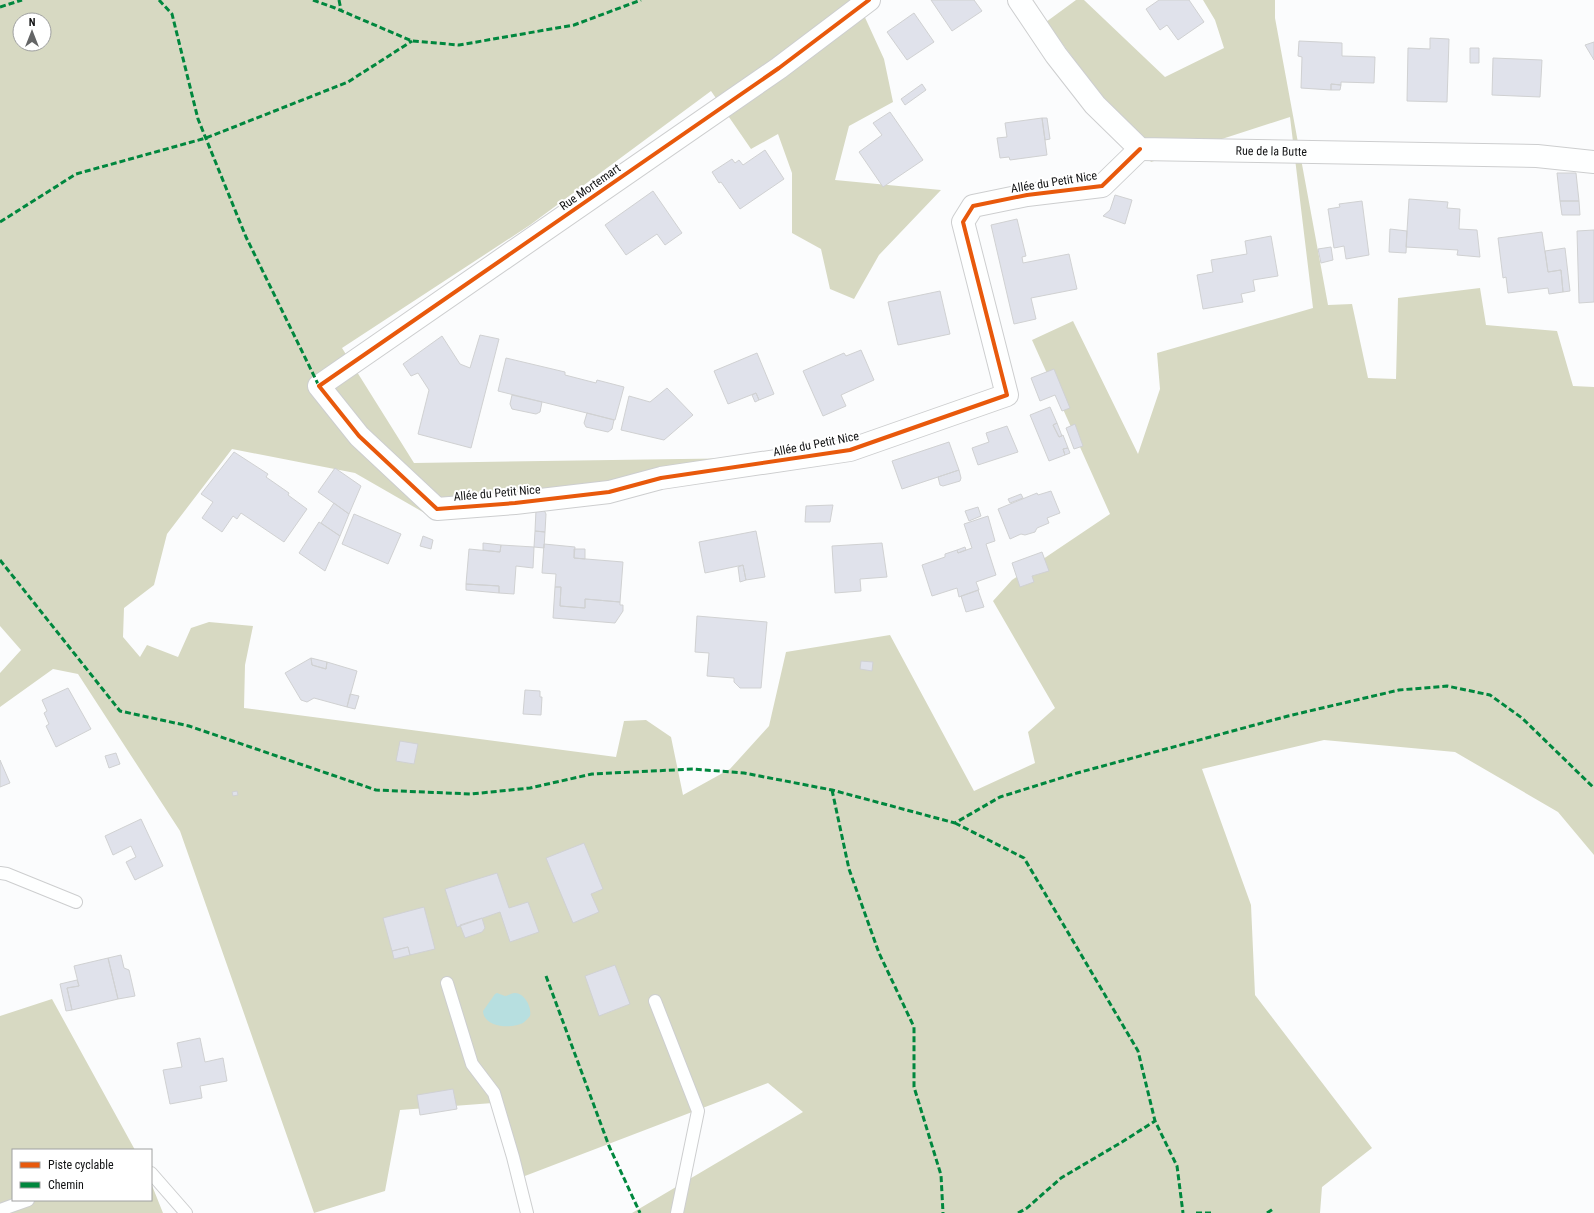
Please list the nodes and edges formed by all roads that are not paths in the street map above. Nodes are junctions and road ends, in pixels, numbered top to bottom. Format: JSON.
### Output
{"nodes":[{"id":1,"x":869,"y":0,"type":"edge"},
{"id":2,"x":1019,"y":0,"type":"edge"},
{"id":3,"x":1140,"y":149,"type":"junction"},
{"id":4,"x":1594,"y":162,"type":"edge"},
{"id":5,"x":319,"y":386,"type":"joint"},
{"id":6,"x":0,"y":873,"type":"edge"},
{"id":7,"x":76,"y":902,"type":"dead end"},
{"id":8,"x":447,"y":983,"type":"dead end"},
{"id":9,"x":655,"y":1001,"type":"dead end"},
{"id":10,"x":152,"y":1174,"type":"edge"},
{"id":11,"x":25,"y":1201,"type":"edge"},
{"id":12,"x":0,"y":1210,"type":"edge"},
{"id":13,"x":186,"y":1213,"type":"edge"},
{"id":14,"x":527,"y":1213,"type":"edge"},
{"id":15,"x":677,"y":1213,"type":"edge"}],
"edges":[{"from":1,"to":5,"type":"street","name":"Rue Mortemart"},
{"from":2,"to":3,"type":"street"},
{"from":3,"to":4,"type":"street","name":"Rue de la Butte"},
{"from":3,"to":5,"type":"street","name":"Allée du Petit Nice"},
{"from":6,"to":7,"type":"lane"},
{"from":8,"to":14,"type":"lane"},
{"from":9,"to":15,"type":"lane"},
{"from":10,"to":13,"type":"lane"},
{"from":11,"to":12,"type":"lane"}]}
